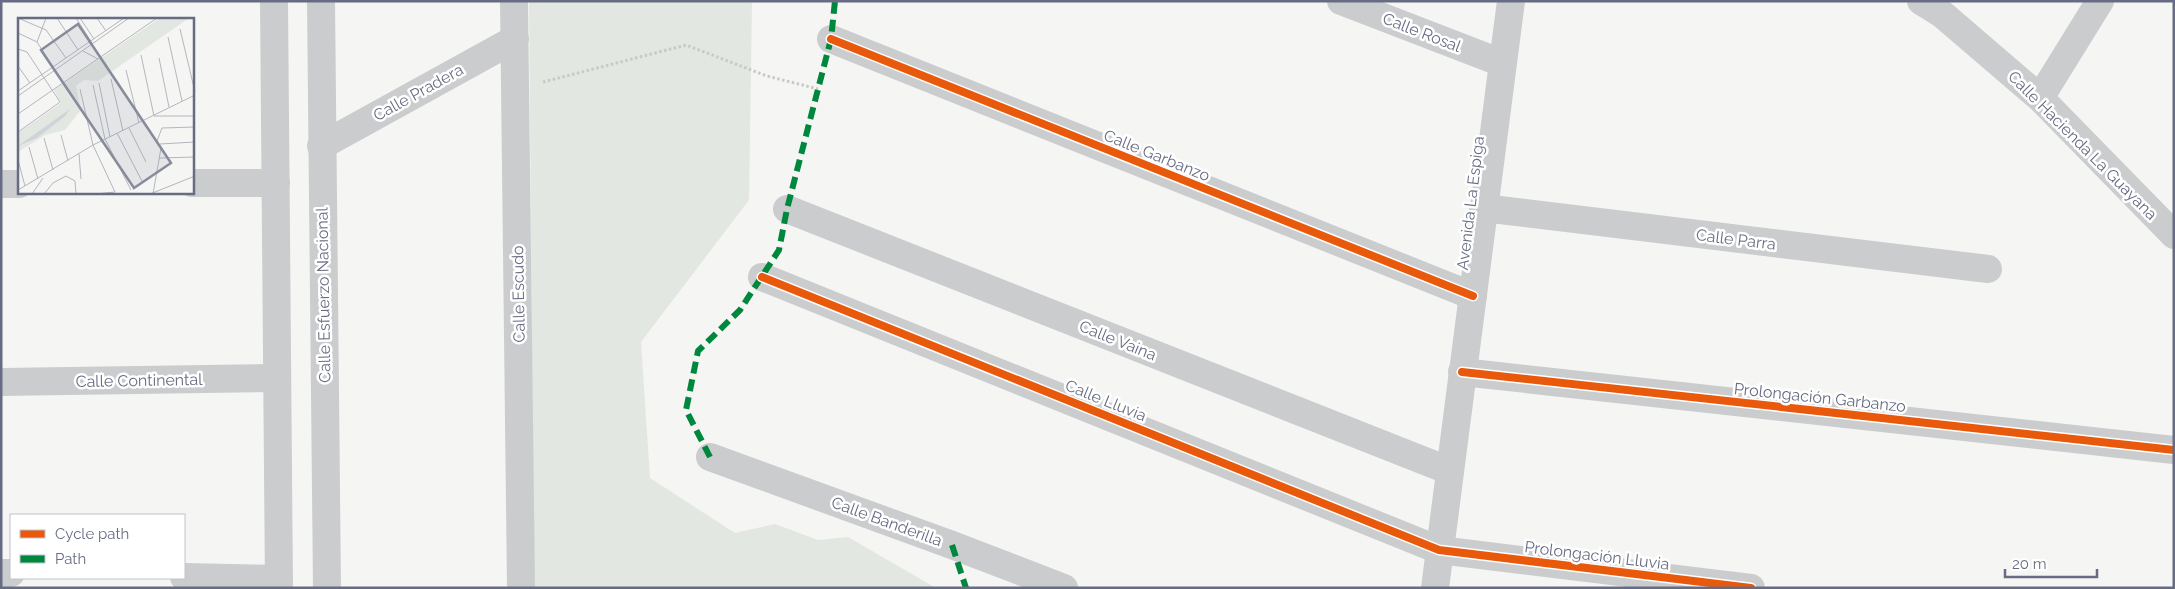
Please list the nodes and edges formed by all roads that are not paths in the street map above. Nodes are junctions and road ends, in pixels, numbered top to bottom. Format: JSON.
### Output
{"nodes":[{"id":1,"x":274,"y":1,"type":"edge"},
{"id":2,"x":321,"y":1,"type":"edge"},
{"id":3,"x":514,"y":1,"type":"edge"},
{"id":4,"x":1341,"y":1,"type":"edge"},
{"id":5,"x":1511,"y":1,"type":"edge"},
{"id":6,"x":1921,"y":1,"type":"edge"},
{"id":7,"x":2100,"y":1,"type":"edge"},
{"id":8,"x":515,"y":39,"type":"junction"},
{"id":9,"x":830,"y":39,"type":"dead end"},
{"id":10,"x":1502,"y":63,"type":"junction"},
{"id":11,"x":2040,"y":98,"type":"junction"},
{"id":12,"x":321,"y":146,"type":"junction"},
{"id":13,"x":194,"y":183,"type":"edge"},
{"id":14,"x":276,"y":183,"type":"junction"},
{"id":15,"x":1,"y":184,"type":"edge"},
{"id":16,"x":18,"y":184,"type":"edge"},
{"id":17,"x":1484,"y":208,"type":"junction"},
{"id":18,"x":787,"y":209,"type":"dead end"},
{"id":19,"x":2174,"y":234,"type":"edge"},
{"id":20,"x":1988,"y":269,"type":"dead end"},
{"id":21,"x":762,"y":276,"type":"dead end"},
{"id":22,"x":1473,"y":296,"type":"junction"},
{"id":23,"x":1462,"y":372,"type":"junction"},
{"id":24,"x":277,"y":378,"type":"junction"},
{"id":25,"x":1,"y":382,"type":"edge"},
{"id":26,"x":2174,"y":450,"type":"edge"},
{"id":27,"x":710,"y":457,"type":"dead end"},
{"id":28,"x":1450,"y":471,"type":"junction"},
{"id":29,"x":1440,"y":550,"type":"junction"},
{"id":30,"x":185,"y":577,"type":"edge"},
{"id":31,"x":279,"y":583,"type":"edge"},
{"id":32,"x":327,"y":588,"type":"edge"},
{"id":33,"x":521,"y":588,"type":"edge"},
{"id":34,"x":1064,"y":588,"type":"edge"},
{"id":35,"x":1434,"y":588,"type":"edge"},
{"id":36,"x":1751,"y":588,"type":"edge"}],
"edges":[{"from":1,"to":14,"type":"street"},
{"from":2,"to":12,"type":"street","name":"Calle Esfuerzo Nacional"},
{"from":3,"to":8,"type":"street","name":"Calle Escudo"},
{"from":4,"to":10,"type":"street","name":"Calle Rosal"},
{"from":5,"to":10,"type":"street","name":"Avenida La Espiga"},
{"from":6,"to":11,"type":"street","name":"Calle Hacienda La Guayana"},
{"from":7,"to":11,"type":"street"},
{"from":8,"to":12,"type":"street","name":"Calle Pradera"},
{"from":8,"to":33,"type":"street","name":"Calle Escudo"},
{"from":9,"to":22,"type":"street","name":"Calle Garbanzo"},
{"from":10,"to":17,"type":"street","name":"Avenida La Espiga"},
{"from":11,"to":19,"type":"street","name":"Calle Hacienda La Guayana"},
{"from":12,"to":32,"type":"street","name":"Calle Esfuerzo Nacional"},
{"from":13,"to":14,"type":"street"},
{"from":14,"to":24,"type":"street"},
{"from":15,"to":16,"type":"street"},
{"from":17,"to":20,"type":"street","name":"Calle Parra"},
{"from":17,"to":22,"type":"street","name":"Avenida La Espiga"},
{"from":18,"to":28,"type":"street","name":"Calle Vaina"},
{"from":21,"to":29,"type":"street","name":"Calle Lluvia"},
{"from":22,"to":23,"type":"street","name":"Avenida La Espiga"},
{"from":23,"to":26,"type":"street","name":"Prolongación Garbanzo"},
{"from":23,"to":28,"type":"street","name":"Avenida La Espiga"},
{"from":24,"to":25,"type":"street","name":"Calle Continental"},
{"from":24,"to":31,"type":"street"},
{"from":27,"to":34,"type":"street","name":"Calle Banderilla"},
{"from":28,"to":29,"type":"street","name":"Avenida La Espiga"},
{"from":29,"to":35,"type":"street","name":"Avenida La Espiga"},
{"from":29,"to":36,"type":"street","name":"Prolongación Lluvia"},
{"from":30,"to":31,"type":"street"}]}
